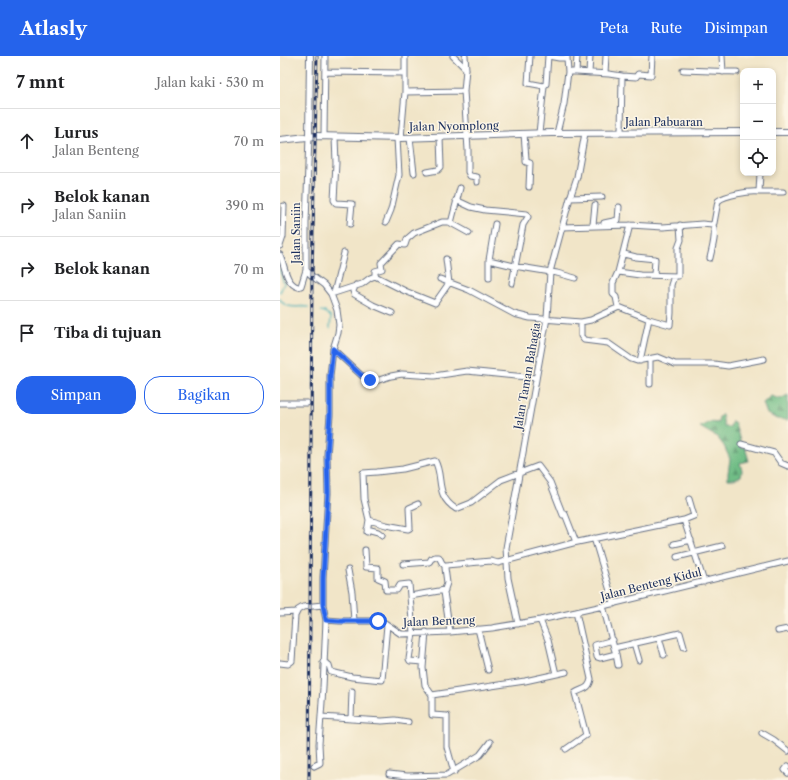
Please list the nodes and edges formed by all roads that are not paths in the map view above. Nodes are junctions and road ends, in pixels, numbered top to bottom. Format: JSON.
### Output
{"nodes":[{"id":1,"x":310,"y":56,"type":"edge"},
{"id":2,"x":325,"y":56,"type":"edge"},
{"id":3,"x":405,"y":56,"type":"edge"},
{"id":4,"x":453,"y":56,"type":"edge"},
{"id":5,"x":465,"y":56,"type":"edge"},
{"id":6,"x":530,"y":56,"type":"edge"},
{"id":7,"x":548,"y":56,"type":"edge"},
{"id":8,"x":577,"y":56,"type":"edge"},
{"id":9,"x":590,"y":56,"type":"edge"},
{"id":10,"x":606,"y":56,"type":"edge"},
{"id":11,"x":652,"y":56,"type":"edge"},
{"id":12,"x":722,"y":56,"type":"edge"},
{"id":13,"x":567,"y":57,"type":"edge"},
{"id":14,"x":466,"y":69,"type":"junction"},
{"id":15,"x":683,"y":70,"type":"dead end"},
{"id":16,"x":324,"y":72,"type":"junction"},
{"id":17,"x":568,"y":72,"type":"junction"},
{"id":18,"x":576,"y":72,"type":"junction"},
{"id":19,"x":723,"y":72,"type":"junction"},
{"id":20,"x":737,"y":72,"type":"dead end"},
{"id":21,"x":404,"y":73,"type":"junction"},
{"id":22,"x":589,"y":73,"type":"junction"},
{"id":23,"x":605,"y":74,"type":"junction"},
{"id":24,"x":622,"y":76,"type":"junction"},
{"id":25,"x":544,"y":86,"type":"junction"},
{"id":26,"x":464,"y":91,"type":"junction"},
{"id":27,"x":405,"y":92,"type":"junction"},
{"id":28,"x":621,"y":132,"type":"junction"},
{"id":29,"x":740,"y":132,"type":"edge"},
{"id":30,"x":776,"y":132,"type":"edge"},
{"id":31,"x":788,"y":132,"type":"edge"},
{"id":32,"x":539,"y":133,"type":"junction"},
{"id":33,"x":556,"y":133,"type":"junction"},
{"id":34,"x":524,"y":134,"type":"junction"},
{"id":35,"x":585,"y":134,"type":"junction"},
{"id":36,"x":309,"y":136,"type":"junction"},
{"id":37,"x":324,"y":136,"type":"junction"},
{"id":38,"x":468,"y":136,"type":"junction"},
{"id":39,"x":335,"y":137,"type":"junction"},
{"id":40,"x":440,"y":137,"type":"junction"},
{"id":41,"x":399,"y":138,"type":"junction"},
{"id":42,"x":410,"y":138,"type":"junction"},
{"id":43,"x":280,"y":140,"type":"edge"},
{"id":44,"x":426,"y":172,"type":"dead end"},
{"id":45,"x":414,"y":173,"type":"dead end"},
{"id":46,"x":760,"y":176,"type":"edge"},
{"id":47,"x":477,"y":182,"type":"dead end"},
{"id":48,"x":529,"y":187,"type":"dead end"},
{"id":49,"x":460,"y":188,"type":"dead end"},
{"id":50,"x":758,"y":192,"type":"junction"},
{"id":51,"x":783,"y":192,"type":"dead end"},
{"id":52,"x":602,"y":197,"type":"dead end"},
{"id":53,"x":570,"y":198,"type":"junction"},
{"id":54,"x":456,"y":200,"type":"junction"},
{"id":55,"x":595,"y":205,"type":"dead end"},
{"id":56,"x":284,"y":206,"type":"dead end"},
{"id":57,"x":619,"y":207,"type":"dead end"},
{"id":58,"x":386,"y":222,"type":"dead end"},
{"id":59,"x":451,"y":223,"type":"junction"},
{"id":60,"x":350,"y":224,"type":"dead end"},
{"id":61,"x":495,"y":224,"type":"dead end"},
{"id":62,"x":593,"y":225,"type":"junction"},
{"id":63,"x":630,"y":225,"type":"junction"},
{"id":64,"x":680,"y":225,"type":"junction"},
{"id":65,"x":713,"y":225,"type":"junction"},
{"id":66,"x":562,"y":226,"type":"junction"},
{"id":67,"x":468,"y":233,"type":"dead end"},
{"id":68,"x":280,"y":246,"type":"edge"},
{"id":69,"x":344,"y":253,"type":"dead end"},
{"id":70,"x":280,"y":254,"type":"edge"},
{"id":71,"x":624,"y":254,"type":"junction"},
{"id":72,"x":710,"y":258,"type":"dead end"},
{"id":73,"x":446,"y":259,"type":"dead end"},
{"id":74,"x":489,"y":260,"type":"junction"},
{"id":75,"x":514,"y":266,"type":"junction"},
{"id":76,"x":306,"y":270,"type":"junction"},
{"id":77,"x":550,"y":272,"type":"junction"},
{"id":78,"x":618,"y":272,"type":"junction"},
{"id":79,"x":654,"y":275,"type":"junction"},
{"id":80,"x":375,"y":276,"type":"junction"},
{"id":81,"x":674,"y":276,"type":"junction"},
{"id":82,"x":489,"y":278,"type":"dead end"},
{"id":83,"x":575,"y":278,"type":"dead end"},
{"id":84,"x":440,"y":279,"type":"dead end"},
{"id":85,"x":449,"y":283,"type":"junction"},
{"id":86,"x":512,"y":283,"type":"dead end"},
{"id":87,"x":356,"y":285,"type":"junction"},
{"id":88,"x":332,"y":293,"type":"junction"},
{"id":89,"x":618,"y":307,"type":"junction"},
{"id":90,"x":392,"y":312,"type":"dead end"},
{"id":91,"x":547,"y":318,"type":"junction"},
{"id":92,"x":649,"y":319,"type":"junction"},
{"id":93,"x":581,"y":322,"type":"junction"},
{"id":94,"x":333,"y":349,"type":"junction"},
{"id":95,"x":650,"y":359,"type":"junction"},
{"id":96,"x":764,"y":359,"type":"dead end"},
{"id":97,"x":640,"y":361,"type":"junction"},
{"id":98,"x":536,"y":378,"type":"junction"},
{"id":99,"x":650,"y":384,"type":"dead end"},
{"id":100,"x":280,"y":403,"type":"edge"},
{"id":101,"x":307,"y":403,"type":"dead end"},
{"id":102,"x":741,"y":444,"type":"dead end"},
{"id":103,"x":788,"y":466,"type":"edge"},
{"id":104,"x":520,"y":472,"type":"junction"},
{"id":105,"x":690,"y":499,"type":"dead end"},
{"id":106,"x":418,"y":504,"type":"dead end"},
{"id":107,"x":369,"y":520,"type":"junction"},
{"id":108,"x":684,"y":520,"type":"junction"},
{"id":109,"x":382,"y":535,"type":"dead end"},
{"id":110,"x":594,"y":538,"type":"junction"},
{"id":111,"x":691,"y":540,"type":"junction"},
{"id":112,"x":576,"y":542,"type":"junction"},
{"id":113,"x":674,"y":544,"type":"dead end"},
{"id":114,"x":722,"y":546,"type":"dead end"},
{"id":115,"x":365,"y":550,"type":"dead end"},
{"id":116,"x":695,"y":552,"type":"junction"},
{"id":117,"x":677,"y":557,"type":"dead end"},
{"id":118,"x":506,"y":561,"type":"junction"},
{"id":119,"x":788,"y":561,"type":"edge"},
{"id":120,"x":402,"y":564,"type":"dead end"},
{"id":121,"x":445,"y":566,"type":"junction"},
{"id":122,"x":348,"y":570,"type":"dead end"},
{"id":123,"x":704,"y":582,"type":"junction"},
{"id":124,"x":445,"y":590,"type":"junction"},
{"id":125,"x":410,"y":596,"type":"junction"},
{"id":126,"x":614,"y":604,"type":"junction"},
{"id":127,"x":323,"y":605,"type":"junction"},
{"id":128,"x":602,"y":606,"type":"junction"},
{"id":129,"x":296,"y":612,"type":"junction"},
{"id":130,"x":576,"y":612,"type":"junction"},
{"id":131,"x":280,"y":613,"type":"edge"},
{"id":132,"x":326,"y":620,"type":"junction"},
{"id":133,"x":540,"y":620,"type":"junction"},
{"id":134,"x":354,"y":621,"type":"junction"},
{"id":135,"x":387,"y":624,"type":"junction"},
{"id":136,"x":518,"y":624,"type":"junction"},
{"id":137,"x":478,"y":629,"type":"junction"},
{"id":138,"x":788,"y":629,"type":"edge"},
{"id":139,"x":426,"y":632,"type":"junction"},
{"id":140,"x":450,"y":632,"type":"junction"},
{"id":141,"x":778,"y":632,"type":"dead end"},
{"id":142,"x":413,"y":633,"type":"junction"},
{"id":143,"x":659,"y":638,"type":"junction"},
{"id":144,"x":612,"y":640,"type":"junction"},
{"id":145,"x":634,"y":643,"type":"junction"},
{"id":146,"x":684,"y":647,"type":"dead end"},
{"id":147,"x":614,"y":648,"type":"junction"},
{"id":148,"x":616,"y":654,"type":"junction"},
{"id":149,"x":664,"y":655,"type":"dead end"},
{"id":150,"x":639,"y":660,"type":"dead end"},
{"id":151,"x":323,"y":662,"type":"junction"},
{"id":152,"x":423,"y":662,"type":"junction"},
{"id":153,"x":280,"y":663,"type":"edge"},
{"id":154,"x":618,"y":665,"type":"dead end"},
{"id":155,"x":488,"y":670,"type":"dead end"},
{"id":156,"x":566,"y":672,"type":"dead end"},
{"id":157,"x":556,"y":674,"type":"junction"},
{"id":158,"x":352,"y":691,"type":"dead end"},
{"id":159,"x":432,"y":695,"type":"junction"},
{"id":160,"x":321,"y":717,"type":"junction"},
{"id":161,"x":350,"y":719,"type":"junction"},
{"id":162,"x":408,"y":722,"type":"dead end"},
{"id":163,"x":762,"y":733,"type":"dead end"},
{"id":164,"x":490,"y":742,"type":"dead end"},
{"id":165,"x":566,"y":749,"type":"dead end"},
{"id":166,"x":788,"y":751,"type":"edge"},
{"id":167,"x":314,"y":766,"type":"dead end"},
{"id":168,"x":788,"y":766,"type":"edge"},
{"id":169,"x":454,"y":772,"type":"junction"},
{"id":170,"x":788,"y":773,"type":"edge"},
{"id":171,"x":389,"y":774,"type":"dead end"}],
"edges":[{"from":1,"to":36,"type":"street"},
{"from":2,"to":16,"type":"street"},
{"from":3,"to":21,"type":"street"},
{"from":4,"to":14,"type":"street"},
{"from":5,"to":14,"type":"street"},
{"from":6,"to":25,"type":"street"},
{"from":7,"to":13,"type":"street"},
{"from":7,"to":25,"type":"street"},
{"from":8,"to":18,"type":"street"},
{"from":9,"to":22,"type":"street"},
{"from":10,"to":23,"type":"street"},
{"from":11,"to":24,"type":"street"},
{"from":12,"to":19,"type":"street"},
{"from":13,"to":17,"type":"street"},
{"from":14,"to":26,"type":"street"},
{"from":15,"to":19,"type":"street"},
{"from":16,"to":21,"type":"street"},
{"from":16,"to":37,"type":"street"},
{"from":17,"to":18,"type":"street"},
{"from":17,"to":33,"type":"street"},
{"from":18,"to":22,"type":"street"},
{"from":19,"to":20,"type":"street"},
{"from":21,"to":27,"type":"street"},
{"from":22,"to":23,"type":"street"},
{"from":23,"to":24,"type":"street"},
{"from":24,"to":28,"type":"street"},
{"from":25,"to":32,"type":"street"},
{"from":26,"to":27,"type":"street"},
{"from":26,"to":38,"type":"street"},
{"from":27,"to":41,"type":"street"},
{"from":28,"to":29,"type":"street","name":"Jalan Pabuaran"},
{"from":28,"to":35,"type":"street","name":"Jalan Pabuaran"},
{"from":30,"to":31,"type":"street"},
{"from":32,"to":33,"type":"street","name":"Jalan Nyomplong"},
{"from":32,"to":34,"type":"street","name":"Jalan Nyomplong"},
{"from":33,"to":35,"type":"street","name":"Jalan Nyomplong"},
{"from":34,"to":38,"type":"street","name":"Jalan Nyomplong"},
{"from":34,"to":48,"type":"street"},
{"from":35,"to":53,"type":"street","name":"Jalan Taman Bahagia"},
{"from":36,"to":37,"type":"street","name":"Jalan Nyomplong"},
{"from":36,"to":43,"type":"street","name":"Jalan Nyomplong"},
{"from":36,"to":76,"type":"street","name":"Jalan Saniin"},
{"from":37,"to":39,"type":"street","name":"Jalan Nyomplong"},
{"from":38,"to":40,"type":"street","name":"Jalan Nyomplong"},
{"from":38,"to":47,"type":"street"},
{"from":39,"to":41,"type":"street","name":"Jalan Nyomplong"},
{"from":39,"to":60,"type":"street"},
{"from":40,"to":42,"type":"street","name":"Jalan Nyomplong"},
{"from":40,"to":44,"type":"street"},
{"from":41,"to":42,"type":"street","name":"Jalan Nyomplong"},
{"from":41,"to":58,"type":"street"},
{"from":42,"to":45,"type":"street"},
{"from":46,"to":50,"type":"street"},
{"from":49,"to":54,"type":"street"},
{"from":50,"to":51,"type":"street"},
{"from":50,"to":65,"type":"street"},
{"from":52,"to":53,"type":"street"},
{"from":53,"to":66,"type":"street","name":"Jalan Taman Bahagia"},
{"from":54,"to":59,"type":"street"},
{"from":54,"to":75,"type":"street"},
{"from":55,"to":62,"type":"street"},
{"from":56,"to":68,"type":"street"},
{"from":57,"to":62,"type":"street"},
{"from":59,"to":67,"type":"street"},
{"from":59,"to":80,"type":"street"},
{"from":61,"to":74,"type":"street"},
{"from":62,"to":66,"type":"street"},
{"from":63,"to":64,"type":"street"},
{"from":63,"to":66,"type":"street"},
{"from":63,"to":71,"type":"street"},
{"from":64,"to":65,"type":"street"},
{"from":64,"to":81,"type":"street"},
{"from":65,"to":72,"type":"street"},
{"from":66,"to":77,"type":"street","name":"Jalan Taman Bahagia"},
{"from":69,"to":88,"type":"street"},
{"from":70,"to":76,"type":"street"},
{"from":71,"to":78,"type":"street"},
{"from":71,"to":79,"type":"street"},
{"from":73,"to":85,"type":"street"},
{"from":74,"to":75,"type":"street"},
{"from":74,"to":82,"type":"street"},
{"from":75,"to":77,"type":"street"},
{"from":75,"to":86,"type":"street"},
{"from":76,"to":88,"type":"street","name":"Jalan Saniin"},
{"from":77,"to":83,"type":"street"},
{"from":77,"to":91,"type":"street","name":"Jalan Taman Bahagia"},
{"from":78,"to":79,"type":"street"},
{"from":78,"to":89,"type":"street"},
{"from":79,"to":81,"type":"street"},
{"from":80,"to":85,"type":"street"},
{"from":80,"to":87,"type":"street"},
{"from":81,"to":92,"type":"street"},
{"from":84,"to":85,"type":"street"},
{"from":85,"to":91,"type":"street"},
{"from":87,"to":88,"type":"street"},
{"from":87,"to":90,"type":"street"},
{"from":88,"to":94,"type":"street","name":"Jalan Saniin"},
{"from":89,"to":92,"type":"street"},
{"from":89,"to":93,"type":"street"},
{"from":91,"to":93,"type":"street"},
{"from":91,"to":98,"type":"street","name":"Jalan Taman Bahagia"},
{"from":92,"to":97,"type":"street"},
{"from":93,"to":97,"type":"street"},
{"from":94,"to":98,"type":"street"},
{"from":94,"to":127,"type":"street","name":"Jalan Saniin"},
{"from":95,"to":96,"type":"street"},
{"from":95,"to":97,"type":"street"},
{"from":95,"to":99,"type":"street"},
{"from":98,"to":104,"type":"street","name":"Jalan Taman Bahagia"},
{"from":100,"to":101,"type":"street"},
{"from":102,"to":103,"type":"street"},
{"from":104,"to":107,"type":"street"},
{"from":104,"to":112,"type":"street"},
{"from":104,"to":118,"type":"street","name":"Jalan Taman Bahagia"},
{"from":105,"to":108,"type":"street"},
{"from":106,"to":107,"type":"street"},
{"from":107,"to":109,"type":"street"},
{"from":108,"to":110,"type":"street"},
{"from":108,"to":111,"type":"street"},
{"from":110,"to":112,"type":"street"},
{"from":110,"to":126,"type":"street"},
{"from":111,"to":113,"type":"street"},
{"from":111,"to":116,"type":"street"},
{"from":112,"to":118,"type":"street"},
{"from":114,"to":116,"type":"street"},
{"from":115,"to":125,"type":"street"},
{"from":116,"to":117,"type":"street"},
{"from":116,"to":123,"type":"street"},
{"from":118,"to":121,"type":"street"},
{"from":118,"to":136,"type":"street","name":"Jalan Taman Bahagia"},
{"from":119,"to":123,"type":"street","name":"Jalan Benteng Kidul"},
{"from":120,"to":121,"type":"street"},
{"from":121,"to":124,"type":"street"},
{"from":122,"to":134,"type":"street"},
{"from":123,"to":126,"type":"street","name":"Jalan Benteng Kidul"},
{"from":124,"to":125,"type":"street"},
{"from":124,"to":140,"type":"street"},
{"from":125,"to":142,"type":"street"},
{"from":126,"to":128,"type":"street","name":"Jalan Benteng Kidul"},
{"from":127,"to":129,"type":"street"},
{"from":127,"to":132,"type":"street"},
{"from":128,"to":130,"type":"street","name":"Jalan Benteng Kidul"},
{"from":128,"to":144,"type":"street"},
{"from":129,"to":131,"type":"street"},
{"from":129,"to":153,"type":"street"},
{"from":130,"to":133,"type":"street","name":"Jalan Benteng Kidul"},
{"from":130,"to":165,"type":"street"},
{"from":132,"to":134,"type":"street","name":"Jalan Benteng"},
{"from":132,"to":151,"type":"street"},
{"from":133,"to":136,"type":"street","name":"Jalan Benteng Kidul"},
{"from":133,"to":157,"type":"street"},
{"from":134,"to":135,"type":"street","name":"Jalan Benteng"},
{"from":135,"to":142,"type":"street","name":"Jalan Benteng"},
{"from":135,"to":151,"type":"street"},
{"from":136,"to":137,"type":"street","name":"Jalan Benteng"},
{"from":137,"to":140,"type":"street","name":"Jalan Benteng"},
{"from":137,"to":155,"type":"street"},
{"from":138,"to":141,"type":"street"},
{"from":139,"to":140,"type":"street","name":"Jalan Benteng"},
{"from":139,"to":142,"type":"street","name":"Jalan Benteng"},
{"from":139,"to":152,"type":"street"},
{"from":142,"to":152,"type":"street"},
{"from":143,"to":145,"type":"street"},
{"from":143,"to":146,"type":"street"},
{"from":143,"to":149,"type":"street"},
{"from":144,"to":147,"type":"street"},
{"from":144,"to":148,"type":"street"},
{"from":145,"to":147,"type":"street"},
{"from":145,"to":150,"type":"street"},
{"from":147,"to":148,"type":"street"},
{"from":148,"to":154,"type":"street"},
{"from":151,"to":160,"type":"street"},
{"from":152,"to":159,"type":"street"},
{"from":156,"to":157,"type":"street"},
{"from":157,"to":159,"type":"street"},
{"from":158,"to":161,"type":"street"},
{"from":159,"to":169,"type":"street"},
{"from":160,"to":161,"type":"street"},
{"from":160,"to":167,"type":"street"},
{"from":161,"to":162,"type":"street"},
{"from":163,"to":166,"type":"street"},
{"from":164,"to":169,"type":"street"},
{"from":168,"to":170,"type":"street"},
{"from":169,"to":171,"type":"street"}]}
